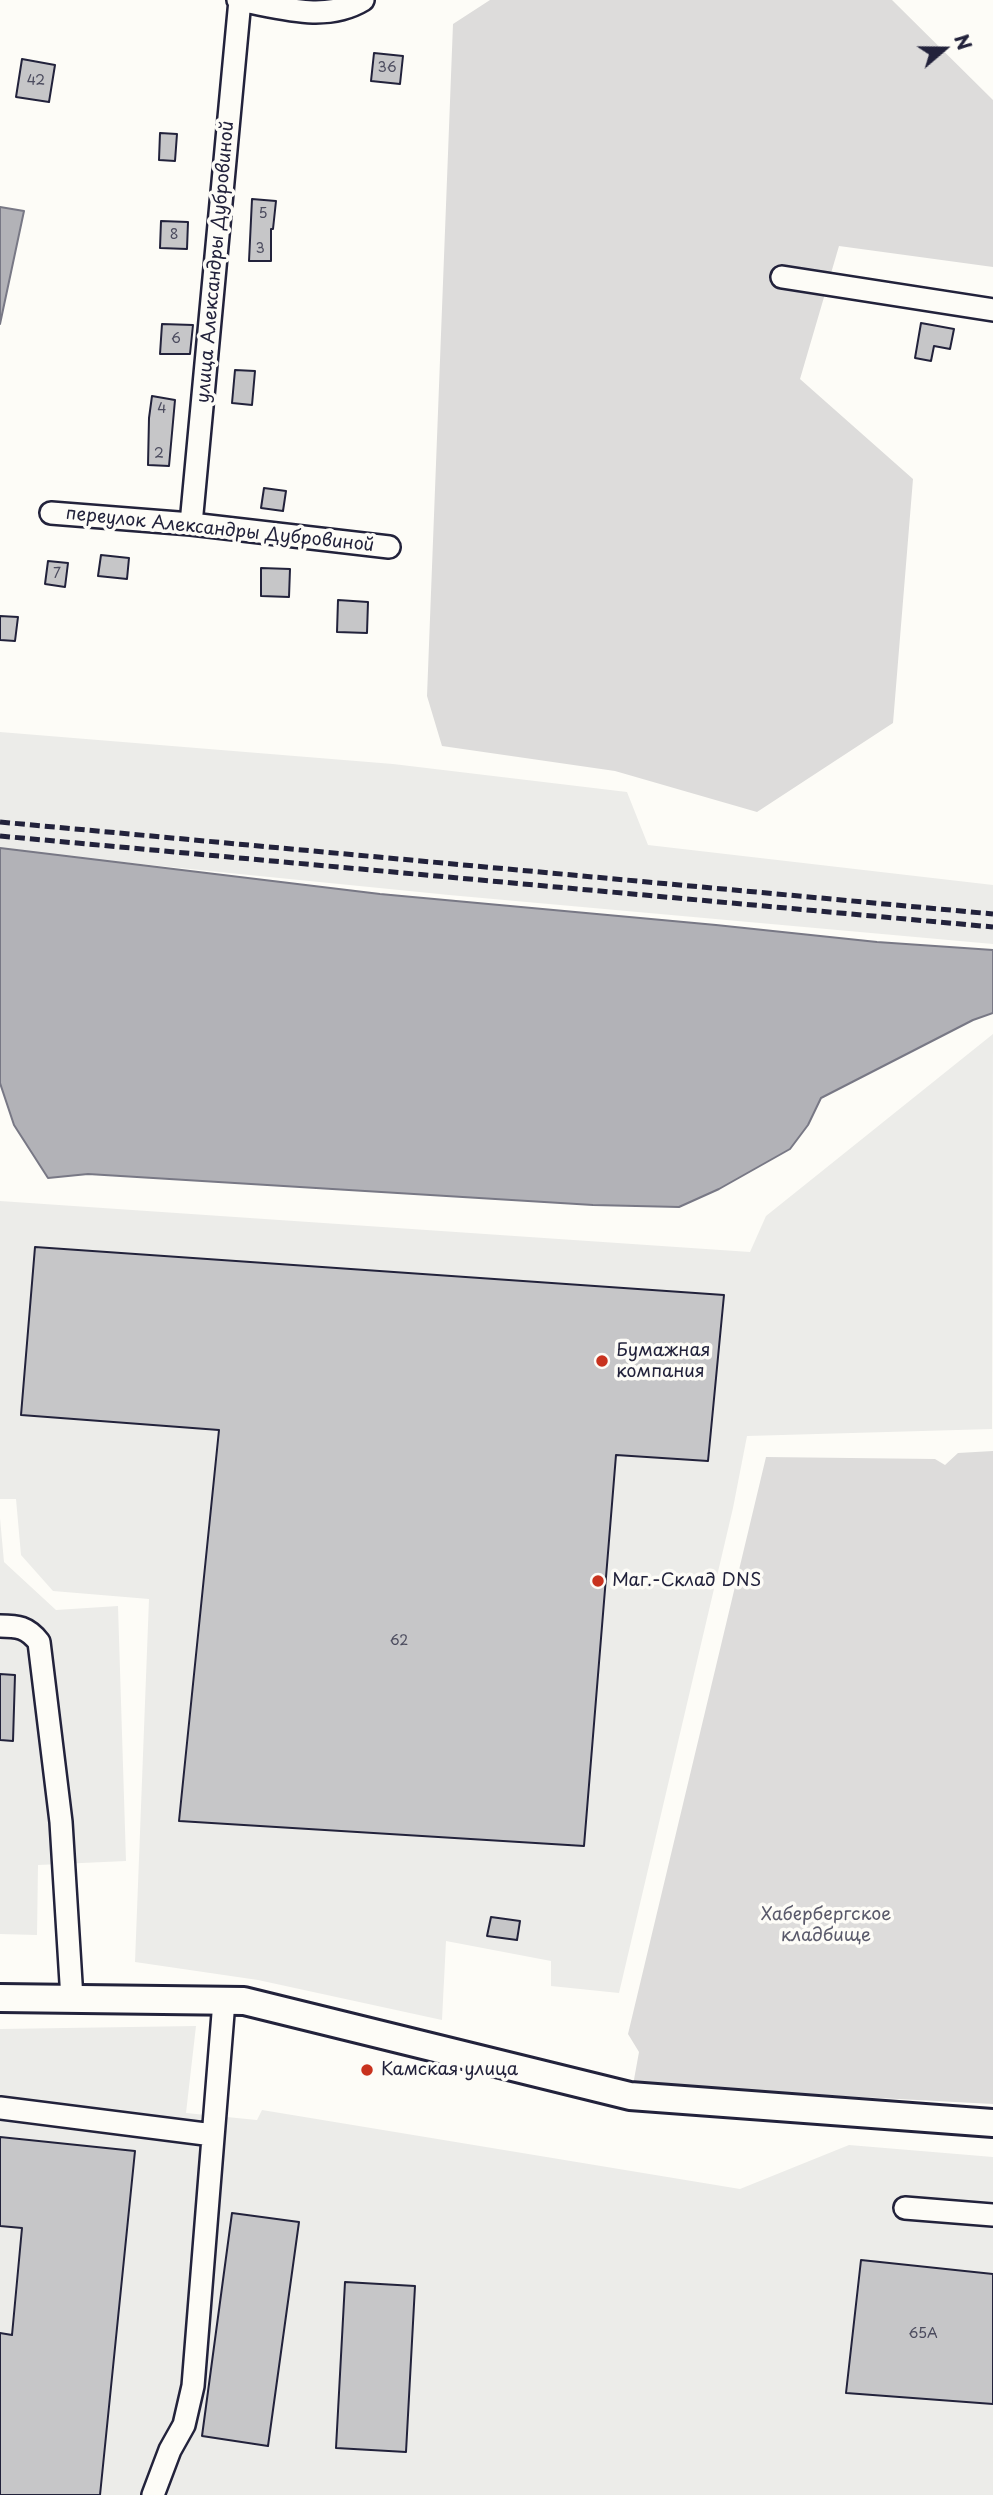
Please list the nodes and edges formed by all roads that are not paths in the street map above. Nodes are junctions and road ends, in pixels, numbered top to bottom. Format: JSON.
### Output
{"nodes":[{"id":1,"x":240,"y":0,"type":"edge"},
{"id":2,"x":363,"y":0,"type":"edge"},
{"id":3,"x":782,"y":277,"type":"dead end"},
{"id":4,"x":993,"y":310,"type":"edge"},
{"id":5,"x":51,"y":513,"type":"dead end"},
{"id":6,"x":191,"y":524,"type":"junction"},
{"id":7,"x":389,"y":547,"type":"dead end"},
{"id":8,"x":0,"y":1626,"type":"edge"},
{"id":9,"x":0,"y":1998,"type":"edge"},
{"id":10,"x":72,"y":1999,"type":"junction"},
{"id":11,"x":223,"y":2001,"type":"junction"},
{"id":12,"x":0,"y":2108,"type":"edge"},
{"id":13,"x":993,"y":2123,"type":"edge"},
{"id":14,"x":213,"y":2135,"type":"junction"},
{"id":15,"x":905,"y":2208,"type":"dead end"},
{"id":16,"x":993,"y":2215,"type":"edge"},
{"id":17,"x":153,"y":2495,"type":"edge"}],
"edges":[{"from":1,"to":2,"type":"street"},
{"from":1,"to":6,"type":"street","name":"улица Александры Дубровиной"},
{"from":3,"to":4,"type":"street"},
{"from":5,"to":6,"type":"street","name":"переулок Александры Дубровиной"},
{"from":6,"to":7,"type":"street","name":"переулок Александры Дубровиной"},
{"from":8,"to":10,"type":"street"},
{"from":9,"to":10,"type":"main road"},
{"from":10,"to":11,"type":"main road"},
{"from":11,"to":13,"type":"main road"},
{"from":11,"to":14,"type":"street"},
{"from":12,"to":14,"type":"street"},
{"from":14,"to":17,"type":"street"},
{"from":15,"to":16,"type":"street"}]}
